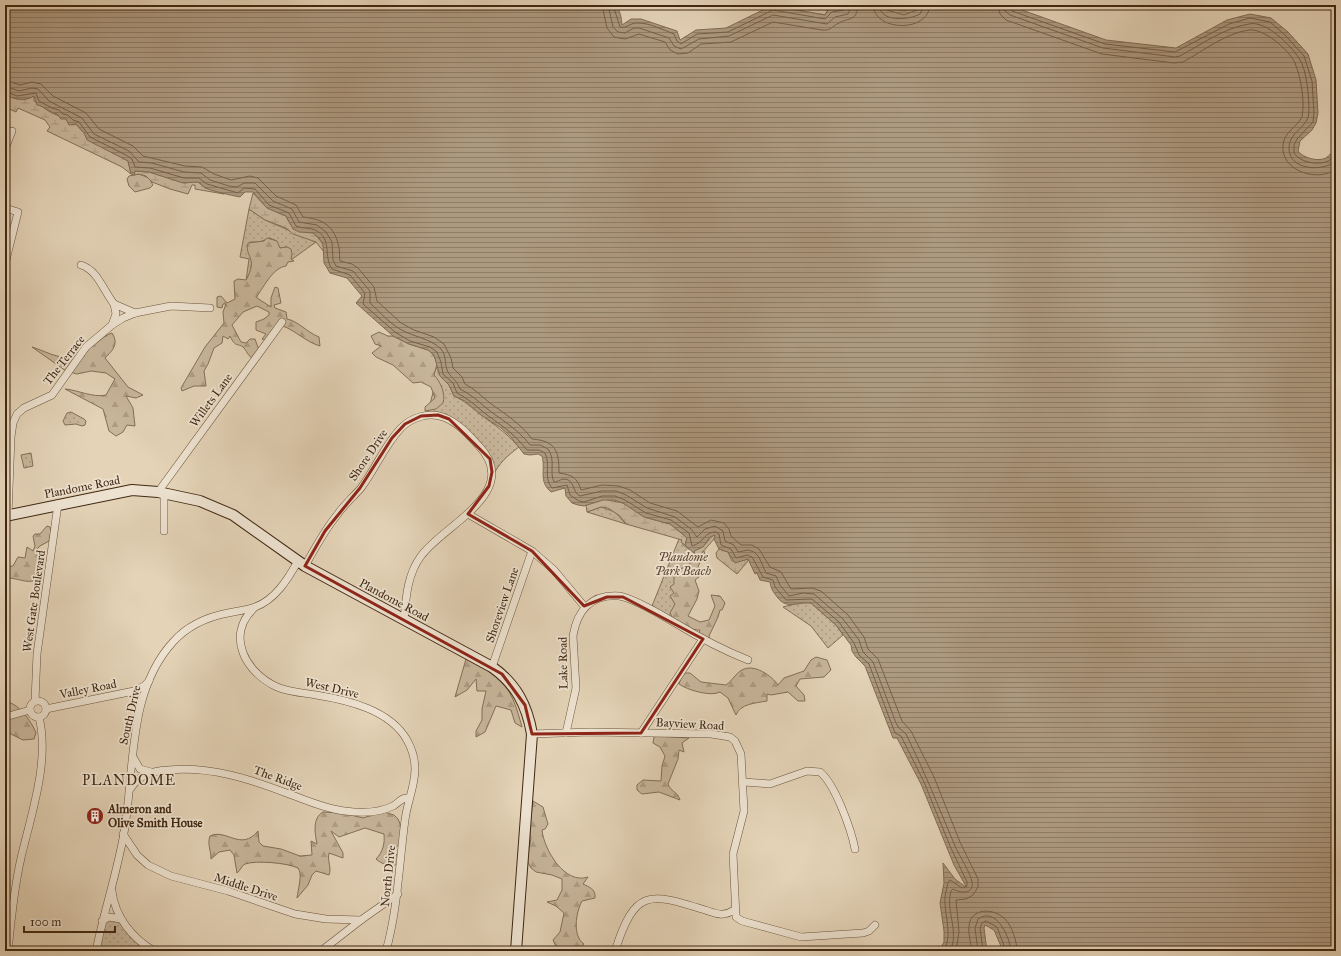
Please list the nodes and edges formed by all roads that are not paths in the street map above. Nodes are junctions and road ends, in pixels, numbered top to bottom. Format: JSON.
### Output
{"nodes":[{"id":1,"x":12,"y":131,"type":"dead end"},
{"id":2,"x":5,"y":149,"type":"edge"},
{"id":3,"x":5,"y":208,"type":"edge"},
{"id":4,"x":5,"y":264,"type":"edge"},
{"id":5,"x":82,"y":265,"type":"dead end"},
{"id":6,"x":114,"y":304,"type":"junction"},
{"id":7,"x":210,"y":308,"type":"dead end"},
{"id":8,"x":135,"y":313,"type":"junction"},
{"id":9,"x":282,"y":322,"type":"dead end"},
{"id":10,"x":112,"y":325,"type":"junction"},
{"id":11,"x":161,"y":492,"type":"junction"},
{"id":12,"x":58,"y":504,"type":"junction"},
{"id":13,"x":468,"y":514,"type":"junction"},
{"id":14,"x":7,"y":516,"type":"edge"},
{"id":15,"x":164,"y":531,"type":"dead end"},
{"id":16,"x":532,"y":551,"type":"junction"},
{"id":17,"x":302,"y":564,"type":"junction"},
{"id":18,"x":584,"y":606,"type":"junction"},
{"id":19,"x":254,"y":608,"type":"junction"},
{"id":20,"x":234,"y":612,"type":"junction"},
{"id":21,"x":404,"y":620,"type":"junction"},
{"id":22,"x":243,"y":624,"type":"junction"},
{"id":23,"x":703,"y":639,"type":"junction"},
{"id":24,"x":748,"y":660,"type":"dead end"},
{"id":25,"x":492,"y":667,"type":"junction"},
{"id":26,"x":150,"y":679,"type":"junction"},
{"id":27,"x":134,"y":691,"type":"junction"},
{"id":28,"x":143,"y":699,"type":"junction"},
{"id":29,"x":36,"y":701,"type":"junction"},
{"id":30,"x":46,"y":709,"type":"junction"},
{"id":31,"x":30,"y":710,"type":"junction"},
{"id":32,"x":5,"y":717,"type":"edge"},
{"id":33,"x":39,"y":717,"type":"junction"},
{"id":34,"x":566,"y":733,"type":"junction"},
{"id":35,"x":641,"y":733,"type":"junction"},
{"id":36,"x":532,"y":734,"type":"junction"},
{"id":37,"x":133,"y":757,"type":"junction"},
{"id":38,"x":153,"y":772,"type":"junction"},
{"id":39,"x":744,"y":782,"type":"junction"},
{"id":40,"x":130,"y":790,"type":"junction"},
{"id":41,"x":408,"y":804,"type":"junction"},
{"id":42,"x":394,"y":806,"type":"junction"},
{"id":43,"x":123,"y":834,"type":"junction"},
{"id":44,"x":855,"y":849,"type":"dead end"},
{"id":45,"x":111,"y":888,"type":"junction"},
{"id":46,"x":398,"y":894,"type":"junction"},
{"id":47,"x":377,"y":910,"type":"junction"},
{"id":48,"x":734,"y":910,"type":"junction"},
{"id":49,"x":394,"y":916,"type":"junction"},
{"id":50,"x":121,"y":919,"type":"junction"},
{"id":51,"x":361,"y":920,"type":"junction"},
{"id":52,"x":102,"y":921,"type":"junction"},
{"id":53,"x":875,"y":925,"type":"dead end"},
{"id":54,"x":8,"y":951,"type":"edge"},
{"id":55,"x":96,"y":951,"type":"edge"},
{"id":56,"x":154,"y":951,"type":"edge"},
{"id":57,"x":321,"y":951,"type":"edge"},
{"id":58,"x":386,"y":951,"type":"edge"},
{"id":59,"x":516,"y":951,"type":"edge"},
{"id":60,"x":615,"y":951,"type":"edge"}],
"edges":[{"from":1,"to":2,"type":"street"},
{"from":3,"to":4,"type":"street"},
{"from":5,"to":6,"type":"street"},
{"from":6,"to":8,"type":"street"},
{"from":6,"to":10,"type":"street"},
{"from":7,"to":8,"type":"street","name":"The Terrace"},
{"from":8,"to":10,"type":"street","name":"The Terrace"},
{"from":9,"to":11,"type":"street","name":"Willets Lane"},
{"from":10,"to":14,"type":"street","name":"The Terrace"},
{"from":11,"to":12,"type":"main road","name":"Plandome Road"},
{"from":11,"to":15,"type":"street"},
{"from":11,"to":17,"type":"main road","name":"Plandome Road"},
{"from":12,"to":14,"type":"main road","name":"Plandome Road"},
{"from":12,"to":29,"type":"street","name":"West Gate Boulevard"},
{"from":13,"to":16,"type":"street"},
{"from":13,"to":17,"type":"street","name":"Shore Drive"},
{"from":13,"to":21,"type":"street","name":"Shore Drive"},
{"from":16,"to":18,"type":"street"},
{"from":16,"to":25,"type":"street","name":"Shoreview Lane"},
{"from":17,"to":19,"type":"street","name":"South Drive"},
{"from":17,"to":21,"type":"main road","name":"Plandome Road"},
{"from":18,"to":23,"type":"street"},
{"from":18,"to":34,"type":"street","name":"Lake Road"},
{"from":19,"to":20,"type":"street","name":"South Drive"},
{"from":19,"to":22,"type":"street","name":"West Drive"},
{"from":20,"to":22,"type":"street"},
{"from":20,"to":26,"type":"street","name":"South Drive"},
{"from":21,"to":25,"type":"main road","name":"Plandome Road"},
{"from":22,"to":41,"type":"street","name":"West Drive"},
{"from":23,"to":24,"type":"street"},
{"from":23,"to":35,"type":"street"},
{"from":25,"to":36,"type":"main road","name":"Plandome Road"},
{"from":26,"to":27,"type":"street","name":"Valley Road"},
{"from":26,"to":28,"type":"street","name":"South Drive"},
{"from":27,"to":28,"type":"street","name":"Valley Road"},
{"from":27,"to":30,"type":"street","name":"Valley Road"},
{"from":28,"to":37,"type":"street","name":"South Drive"},
{"from":29,"to":30,"type":"street"},
{"from":29,"to":31,"type":"street"},
{"from":30,"to":33,"type":"street"},
{"from":31,"to":32,"type":"street"},
{"from":31,"to":33,"type":"street"},
{"from":33,"to":54,"type":"street"},
{"from":34,"to":35,"type":"street","name":"Bayview Road"},
{"from":34,"to":36,"type":"street","name":"Bayview Road"},
{"from":35,"to":39,"type":"street","name":"Bayview Road"},
{"from":36,"to":59,"type":"main road","name":"Plandome Road"},
{"from":37,"to":38,"type":"street"},
{"from":37,"to":40,"type":"street","name":"South Drive"},
{"from":38,"to":40,"type":"street","name":"The Ridge"},
{"from":38,"to":42,"type":"street","name":"The Ridge"},
{"from":39,"to":44,"type":"street"},
{"from":39,"to":48,"type":"street","name":"Bayview Road"},
{"from":40,"to":43,"type":"street","name":"South Drive"},
{"from":41,"to":42,"type":"street"},
{"from":41,"to":42,"type":"street","name":"The Ridge"},
{"from":41,"to":46,"type":"street","name":"North Drive"},
{"from":43,"to":45,"type":"street","name":"South Drive"},
{"from":43,"to":51,"type":"street","name":"Middle Drive"},
{"from":45,"to":50,"type":"street"},
{"from":45,"to":52,"type":"street","name":"South Drive"},
{"from":46,"to":47,"type":"street"},
{"from":46,"to":49,"type":"street","name":"North Drive"},
{"from":47,"to":49,"type":"street"},
{"from":47,"to":51,"type":"street"},
{"from":48,"to":53,"type":"street"},
{"from":48,"to":60,"type":"street"},
{"from":49,"to":58,"type":"street","name":"North Drive"},
{"from":50,"to":52,"type":"street"},
{"from":50,"to":56,"type":"street"},
{"from":51,"to":57,"type":"street"},
{"from":52,"to":55,"type":"street","name":"South Drive"}]}
